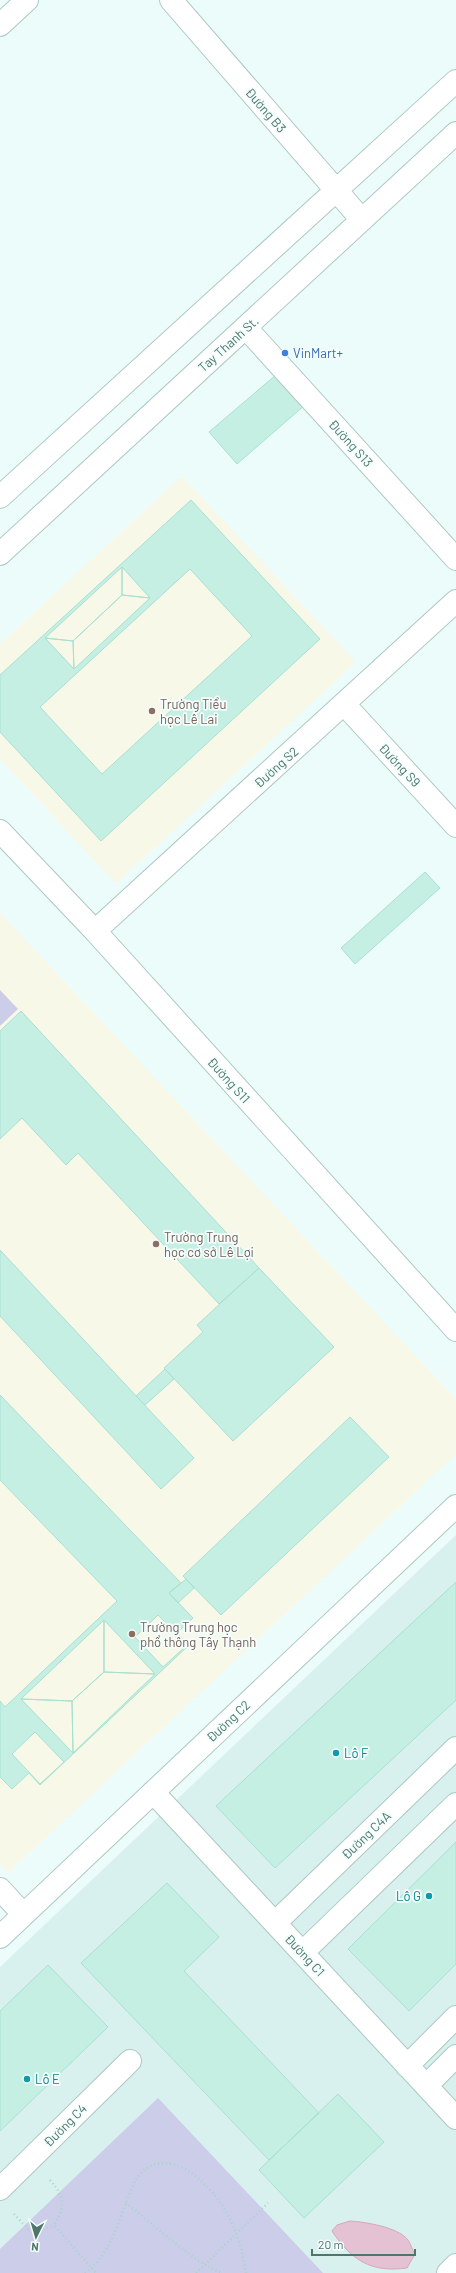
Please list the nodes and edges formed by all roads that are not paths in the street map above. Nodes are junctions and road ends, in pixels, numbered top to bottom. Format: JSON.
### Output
{"nodes":[{"id":1,"x":27,"y":0,"type":"edge"},
{"id":2,"x":170,"y":0,"type":"edge"},
{"id":3,"x":0,"y":25,"type":"edge"},
{"id":4,"x":456,"y":81,"type":"edge"},
{"id":5,"x":456,"y":133,"type":"edge"},
{"id":6,"x":337,"y":191,"type":"junction"},
{"id":7,"x":362,"y":220,"type":"junction"},
{"id":8,"x":246,"y":328,"type":"junction"},
{"id":9,"x":0,"y":497,"type":"edge"},
{"id":10,"x":0,"y":554,"type":"edge"},
{"id":11,"x":456,"y":559,"type":"edge"},
{"id":12,"x":456,"y":601,"type":"edge"},
{"id":13,"x":344,"y":704,"type":"junction"},
{"id":14,"x":456,"y":826,"type":"edge"},
{"id":15,"x":0,"y":832,"type":"edge"},
{"id":16,"x":95,"y":931,"type":"junction"},
{"id":17,"x":456,"y":1330,"type":"edge"},
{"id":18,"x":456,"y":1506,"type":"edge"},
{"id":19,"x":456,"y":1748,"type":"edge"},
{"id":20,"x":153,"y":1792,"type":"junction"},
{"id":21,"x":456,"y":1804,"type":"edge"},
{"id":22,"x":0,"y":1889,"type":"edge"},
{"id":23,"x":23,"y":1914,"type":"junction"},
{"id":24,"x":275,"y":1923,"type":"junction"},
{"id":25,"x":0,"y":1936,"type":"edge"},
{"id":26,"x":303,"y":1952,"type":"junction"},
{"id":27,"x":456,"y":2017,"type":"edge"},
{"id":28,"x":456,"y":2056,"type":"edge"},
{"id":29,"x":130,"y":2061,"type":"dead end"},
{"id":30,"x":407,"y":2066,"type":"junction"},
{"id":31,"x":426,"y":2086,"type":"junction"},
{"id":32,"x":456,"y":2118,"type":"edge"},
{"id":33,"x":0,"y":2189,"type":"edge"},
{"id":34,"x":456,"y":2265,"type":"edge"},
{"id":35,"x":448,"y":2273,"type":"edge"}],
"edges":[{"from":1,"to":3,"type":"street"},
{"from":2,"to":6,"type":"street","name":"Đường B3"},
{"from":4,"to":6,"type":"street"},
{"from":5,"to":7,"type":"street","name":"Tay Thanh St."},
{"from":6,"to":7,"type":"street","name":"Đường B3"},
{"from":6,"to":9,"type":"street"},
{"from":7,"to":8,"type":"street","name":"Tay Thanh St."},
{"from":8,"to":10,"type":"street","name":"Tay Thanh St."},
{"from":8,"to":11,"type":"street","name":"Đường S13"},
{"from":12,"to":13,"type":"street","name":"Đường S2"},
{"from":13,"to":14,"type":"street","name":"Đường S9"},
{"from":13,"to":16,"type":"street","name":"Đường S2"},
{"from":15,"to":16,"type":"street","name":"Đường S11"},
{"from":16,"to":17,"type":"street","name":"Đường S11"},
{"from":18,"to":20,"type":"street","name":"Đường C2"},
{"from":19,"to":24,"type":"street","name":"Đường C4A"},
{"from":20,"to":23,"type":"street","name":"Đường C2"},
{"from":20,"to":24,"type":"street","name":"Đường C1"},
{"from":21,"to":26,"type":"street"},
{"from":22,"to":23,"type":"street"},
{"from":23,"to":25,"type":"street","name":"Đường C2"},
{"from":24,"to":26,"type":"street","name":"Đường C1"},
{"from":26,"to":30,"type":"street","name":"Đường C1"},
{"from":27,"to":30,"type":"street"},
{"from":28,"to":31,"type":"street"},
{"from":29,"to":33,"type":"street","name":"Đường C4"},
{"from":30,"to":31,"type":"street","name":"Đường C1"},
{"from":31,"to":32,"type":"street","name":"Đường C1"},
{"from":34,"to":35,"type":"street"}]}
